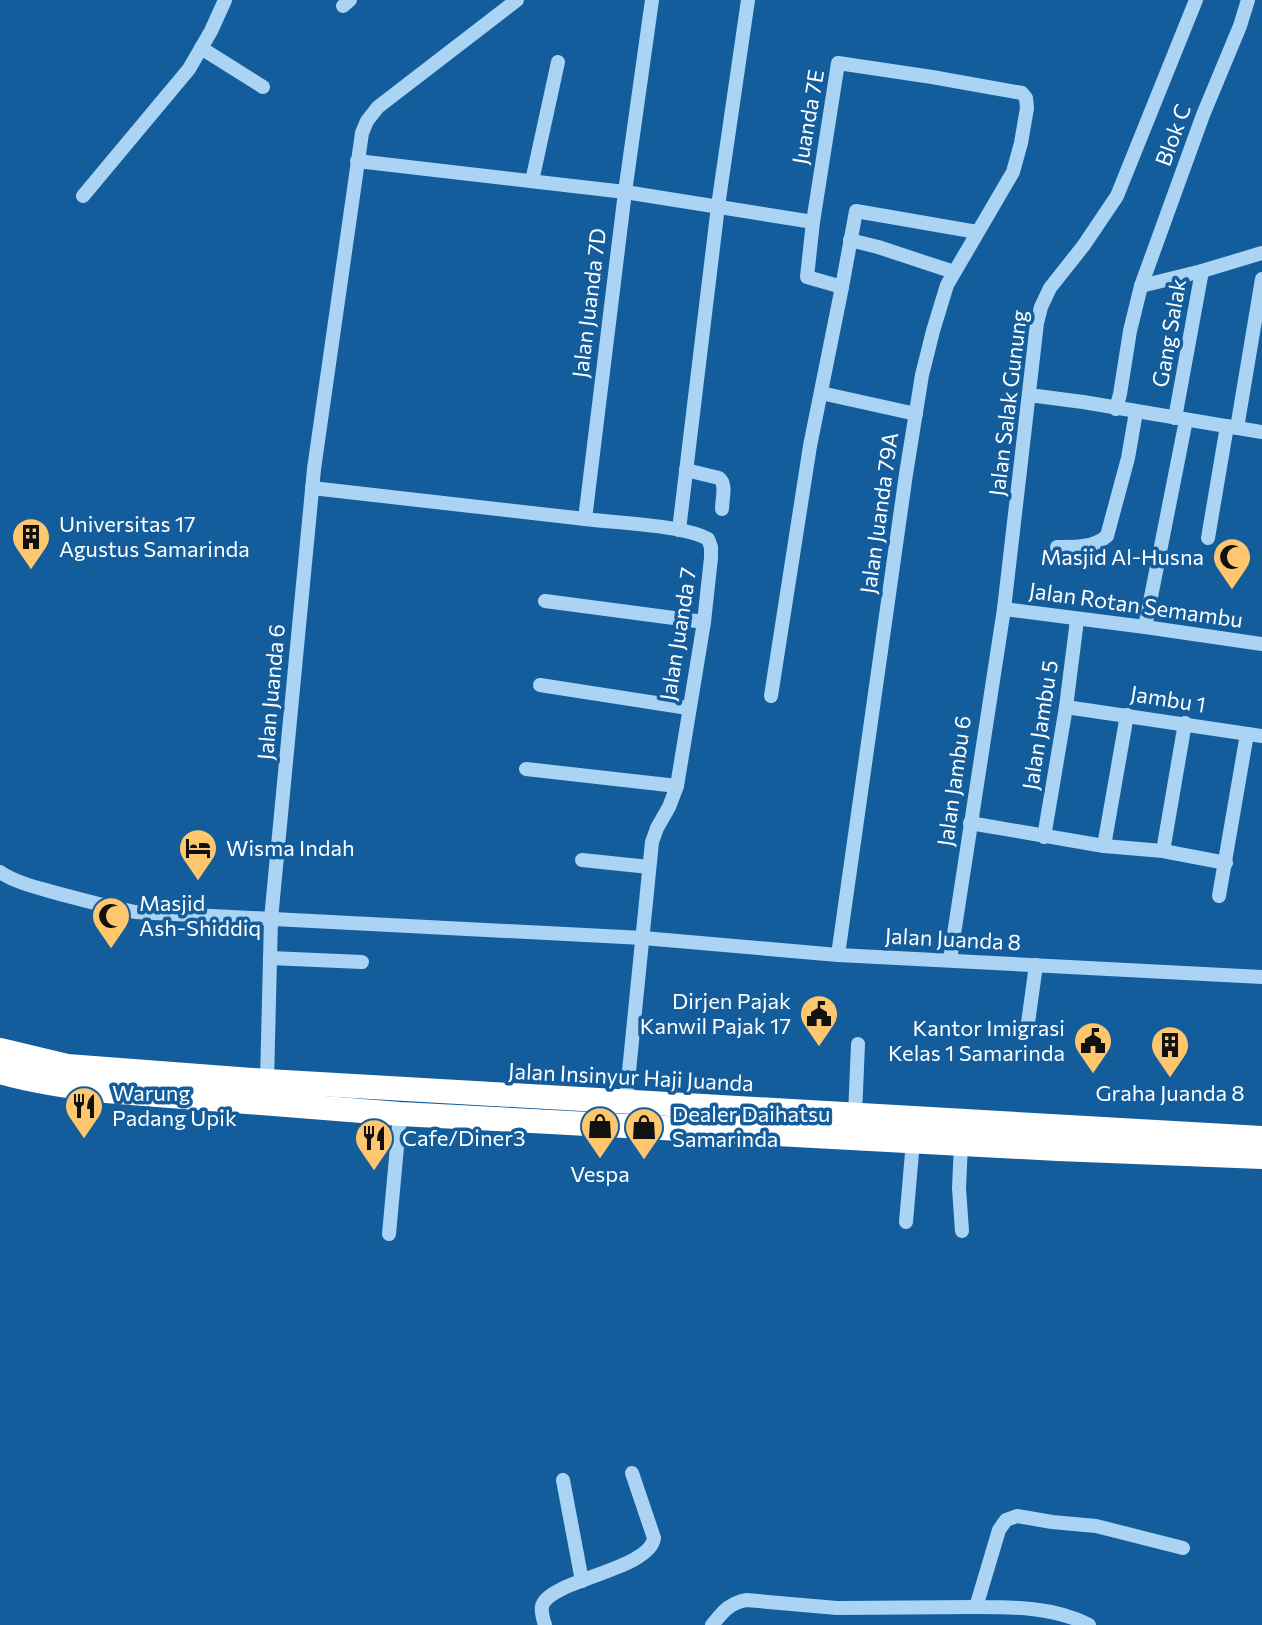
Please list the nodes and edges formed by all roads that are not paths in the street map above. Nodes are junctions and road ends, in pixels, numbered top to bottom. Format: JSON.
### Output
{"nodes":[{"id":1,"x":225,"y":0,"type":"edge"},
{"id":2,"x":517,"y":0,"type":"edge"},
{"id":3,"x":652,"y":0,"type":"edge"},
{"id":4,"x":748,"y":0,"type":"edge"},
{"id":5,"x":1196,"y":0,"type":"edge"},
{"id":6,"x":1248,"y":0,"type":"edge"},
{"id":7,"x":201,"y":48,"type":"junction"},
{"id":8,"x":558,"y":62,"type":"dead end"},
{"id":9,"x":932,"y":77,"type":"joint"},
{"id":10,"x":263,"y":87,"type":"dead end"},
{"id":11,"x":357,"y":161,"type":"junction"},
{"id":12,"x":532,"y":181,"type":"junction"},
{"id":13,"x":625,"y":192,"type":"junction"},
{"id":14,"x":83,"y":196,"type":"dead end"},
{"id":15,"x":718,"y":206,"type":"junction"},
{"id":16,"x":813,"y":222,"type":"junction"},
{"id":17,"x":977,"y":232,"type":"junction"},
{"id":18,"x":850,"y":240,"type":"junction"},
{"id":19,"x":1262,"y":253,"type":"edge"},
{"id":20,"x":1202,"y":271,"type":"junction"},
{"id":21,"x":954,"y":272,"type":"junction"},
{"id":22,"x":1262,"y":279,"type":"edge"},
{"id":23,"x":1141,"y":286,"type":"junction"},
{"id":24,"x":842,"y":287,"type":"junction"},
{"id":25,"x":821,"y":393,"type":"junction"},
{"id":26,"x":1029,"y":395,"type":"junction"},
{"id":27,"x":1116,"y":409,"type":"junction"},
{"id":28,"x":1136,"y":412,"type":"junction"},
{"id":29,"x":916,"y":414,"type":"junction"},
{"id":30,"x":1180,"y":419,"type":"junction"},
{"id":31,"x":1232,"y":427,"type":"junction"},
{"id":32,"x":1262,"y":432,"type":"edge"},
{"id":33,"x":686,"y":470,"type":"junction"},
{"id":34,"x":312,"y":488,"type":"junction"},
{"id":35,"x":722,"y":509,"type":"dead end"},
{"id":36,"x":585,"y":519,"type":"junction"},
{"id":37,"x":679,"y":530,"type":"junction"},
{"id":38,"x":1208,"y":538,"type":"dead end"},
{"id":39,"x":1057,"y":547,"type":"dead end"},
{"id":40,"x":545,"y":601,"type":"dead end"},
{"id":41,"x":1004,"y":609,"type":"junction"},
{"id":42,"x":1077,"y":620,"type":"junction"},
{"id":43,"x":704,"y":622,"type":"junction"},
{"id":44,"x":1145,"y":627,"type":"junction"},
{"id":45,"x":1262,"y":644,"type":"edge"},
{"id":46,"x":540,"y":685,"type":"dead end"},
{"id":47,"x":771,"y":696,"type":"dead end"},
{"id":48,"x":1066,"y":707,"type":"junction"},
{"id":49,"x":688,"y":708,"type":"junction"},
{"id":50,"x":1127,"y":715,"type":"junction"},
{"id":51,"x":1185,"y":723,"type":"junction"},
{"id":52,"x":1254,"y":735,"type":"edge"},
{"id":53,"x":526,"y":769,"type":"dead end"},
{"id":54,"x":677,"y":786,"type":"junction"},
{"id":55,"x":970,"y":823,"type":"junction"},
{"id":56,"x":1044,"y":837,"type":"junction"},
{"id":57,"x":1104,"y":846,"type":"junction"},
{"id":58,"x":1163,"y":851,"type":"junction"},
{"id":59,"x":582,"y":860,"type":"dead end"},
{"id":60,"x":1226,"y":863,"type":"junction"},
{"id":61,"x":649,"y":867,"type":"junction"},
{"id":62,"x":0,"y":872,"type":"edge"},
{"id":63,"x":1219,"y":896,"type":"dead end"},
{"id":64,"x":271,"y":919,"type":"junction"},
{"id":65,"x":643,"y":938,"type":"junction"},
{"id":66,"x":838,"y":955,"type":"junction"},
{"id":67,"x":270,"y":958,"type":"junction"},
{"id":68,"x":950,"y":960,"type":"junction"},
{"id":69,"x":362,"y":962,"type":"dead end"},
{"id":70,"x":1036,"y":965,"type":"junction"},
{"id":71,"x":1262,"y":977,"type":"edge"},
{"id":72,"x":1027,"y":1030,"type":"dead end"},
{"id":73,"x":858,"y":1044,"type":"dead end"},
{"id":74,"x":0,"y":1050,"type":"edge"},
{"id":75,"x":0,"y":1072,"type":"edge"},
{"id":76,"x":267,"y":1081,"type":"junction"},
{"id":77,"x":626,"y":1101,"type":"junction"},
{"id":78,"x":400,"y":1114,"type":"junction"},
{"id":79,"x":855,"y":1115,"type":"junction"},
{"id":80,"x":920,"y":1134,"type":"junction"},
{"id":81,"x":1262,"y":1138,"type":"edge"},
{"id":82,"x":961,"y":1144,"type":"junction"},
{"id":83,"x":1262,"y":1157,"type":"edge"},
{"id":84,"x":906,"y":1222,"type":"dead end"},
{"id":85,"x":962,"y":1231,"type":"dead end"},
{"id":86,"x":389,"y":1234,"type":"dead end"},
{"id":87,"x":632,"y":1473,"type":"dead end"},
{"id":88,"x":563,"y":1480,"type":"dead end"},
{"id":89,"x":1183,"y":1548,"type":"dead end"},
{"id":90,"x":582,"y":1581,"type":"junction"},
{"id":91,"x":976,"y":1607,"type":"junction"},
{"id":92,"x":545,"y":1625,"type":"edge"},
{"id":93,"x":712,"y":1625,"type":"edge"},
{"id":94,"x":1089,"y":1625,"type":"edge"}],
"edges":[{"from":1,"to":7,"type":"street"},
{"from":2,"to":11,"type":"street","name":"Jalan Juanda 6"},
{"from":3,"to":13,"type":"street","name":"Jalan Juanda 7D"},
{"from":4,"to":15,"type":"street"},
{"from":5,"to":26,"type":"street","name":"Jalan Salak Gunung"},
{"from":6,"to":23,"type":"street","name":"Blok C"},
{"from":7,"to":10,"type":"street"},
{"from":7,"to":14,"type":"street"},
{"from":8,"to":12,"type":"street"},
{"from":9,"to":16,"type":"street","name":"Juanda 7E"},
{"from":9,"to":17,"type":"street","name":"Jalan Juanda 79A"},
{"from":11,"to":12,"type":"street"},
{"from":11,"to":34,"type":"street","name":"Jalan Juanda 6"},
{"from":12,"to":13,"type":"street"},
{"from":13,"to":15,"type":"street"},
{"from":13,"to":36,"type":"street","name":"Jalan Juanda 7D"},
{"from":15,"to":16,"type":"street"},
{"from":15,"to":33,"type":"street"},
{"from":16,"to":24,"type":"street"},
{"from":17,"to":18,"type":"street"},
{"from":17,"to":21,"type":"street","name":"Jalan Juanda 79A"},
{"from":18,"to":21,"type":"street"},
{"from":18,"to":24,"type":"street"},
{"from":19,"to":20,"type":"street","name":"Gang Salak"},
{"from":20,"to":23,"type":"street"},
{"from":20,"to":30,"type":"street","name":"Gang Salak"},
{"from":21,"to":29,"type":"street","name":"Jalan Juanda 79A"},
{"from":22,"to":31,"type":"street"},
{"from":23,"to":27,"type":"street","name":"Blok C"},
{"from":24,"to":25,"type":"street"},
{"from":25,"to":29,"type":"street"},
{"from":25,"to":47,"type":"street"},
{"from":26,"to":27,"type":"street"},
{"from":26,"to":41,"type":"street","name":"Jalan Salak Gunung"},
{"from":27,"to":28,"type":"street"},
{"from":28,"to":30,"type":"street"},
{"from":28,"to":39,"type":"street"},
{"from":29,"to":66,"type":"street","name":"Jalan Juanda 79A"},
{"from":30,"to":31,"type":"street"},
{"from":30,"to":44,"type":"street","name":"Gang Salak"},
{"from":31,"to":32,"type":"street"},
{"from":31,"to":38,"type":"street"},
{"from":33,"to":35,"type":"street"},
{"from":33,"to":37,"type":"street"},
{"from":34,"to":36,"type":"street"},
{"from":34,"to":64,"type":"street","name":"Jalan Juanda 6"},
{"from":36,"to":37,"type":"street"},
{"from":37,"to":43,"type":"street","name":"Jalan Juanda 7"},
{"from":40,"to":43,"type":"street"},
{"from":41,"to":42,"type":"street","name":"Jalan Rotan Semambu"},
{"from":41,"to":55,"type":"street","name":"Jalan Jambu 6"},
{"from":42,"to":44,"type":"street","name":"Jalan Rotan Semambu"},
{"from":42,"to":48,"type":"street","name":"Jalan Jambu 5"},
{"from":43,"to":49,"type":"street","name":"Jalan Juanda 7"},
{"from":44,"to":45,"type":"street","name":"Jalan Rotan Semambu"},
{"from":46,"to":49,"type":"street"},
{"from":48,"to":50,"type":"street","name":"Jambu 1"},
{"from":48,"to":56,"type":"street","name":"Jalan Jambu 5"},
{"from":49,"to":54,"type":"street","name":"Jalan Juanda 7"},
{"from":50,"to":51,"type":"street","name":"Jambu 1"},
{"from":50,"to":57,"type":"street"},
{"from":51,"to":52,"type":"street","name":"Jambu 1"},
{"from":51,"to":58,"type":"street"},
{"from":52,"to":60,"type":"street"},
{"from":53,"to":54,"type":"street"},
{"from":54,"to":61,"type":"street","name":"Jalan Juanda 7"},
{"from":55,"to":56,"type":"street"},
{"from":55,"to":68,"type":"street","name":"Jalan Jambu 6"},
{"from":56,"to":57,"type":"street"},
{"from":57,"to":58,"type":"street"},
{"from":58,"to":60,"type":"street"},
{"from":59,"to":61,"type":"street"},
{"from":60,"to":63,"type":"street"},
{"from":61,"to":65,"type":"street","name":"Jalan Juanda 7"},
{"from":62,"to":64,"type":"street"},
{"from":64,"to":65,"type":"street"},
{"from":64,"to":67,"type":"street","name":"Jalan Juanda 6"},
{"from":65,"to":66,"type":"street","name":"Jalan Juanda 8"},
{"from":65,"to":77,"type":"street","name":"Jalan Juanda 7"},
{"from":66,"to":68,"type":"street","name":"Jalan Juanda 8"},
{"from":67,"to":69,"type":"street"},
{"from":67,"to":76,"type":"street","name":"Jalan Juanda 6"},
{"from":68,"to":70,"type":"street","name":"Jalan Juanda 8"},
{"from":70,"to":71,"type":"street","name":"Jalan Juanda 8"},
{"from":70,"to":72,"type":"street"},
{"from":73,"to":79,"type":"street"},
{"from":74,"to":76,"type":"highway","name":"Jalan Insinyur Haji Juanda"},
{"from":75,"to":78,"type":"highway","name":"Jalan Insinyur Haji Juanda"},
{"from":76,"to":77,"type":"highway","name":"Jalan Insinyur Haji Juanda"},
{"from":77,"to":79,"type":"highway","name":"Jalan Insinyur Haji Juanda"},
{"from":78,"to":80,"type":"highway","name":"Jalan Insinyur Haji Juanda"},
{"from":78,"to":86,"type":"street"},
{"from":79,"to":80,"type":"highway","name":"Jalan Insinyur Haji Juanda"},
{"from":80,"to":81,"type":"highway","name":"Jalan Insinyur Haji Juanda"},
{"from":80,"to":82,"type":"highway","name":"Jalan Insinyur Haji Juanda"},
{"from":80,"to":84,"type":"street"},
{"from":82,"to":83,"type":"highway","name":"Jalan Insinyur Haji Juanda"},
{"from":82,"to":85,"type":"street"},
{"from":87,"to":90,"type":"street"},
{"from":88,"to":90,"type":"street"},
{"from":89,"to":91,"type":"street"},
{"from":90,"to":92,"type":"street"},
{"from":91,"to":93,"type":"street"},
{"from":91,"to":94,"type":"street"}]}
